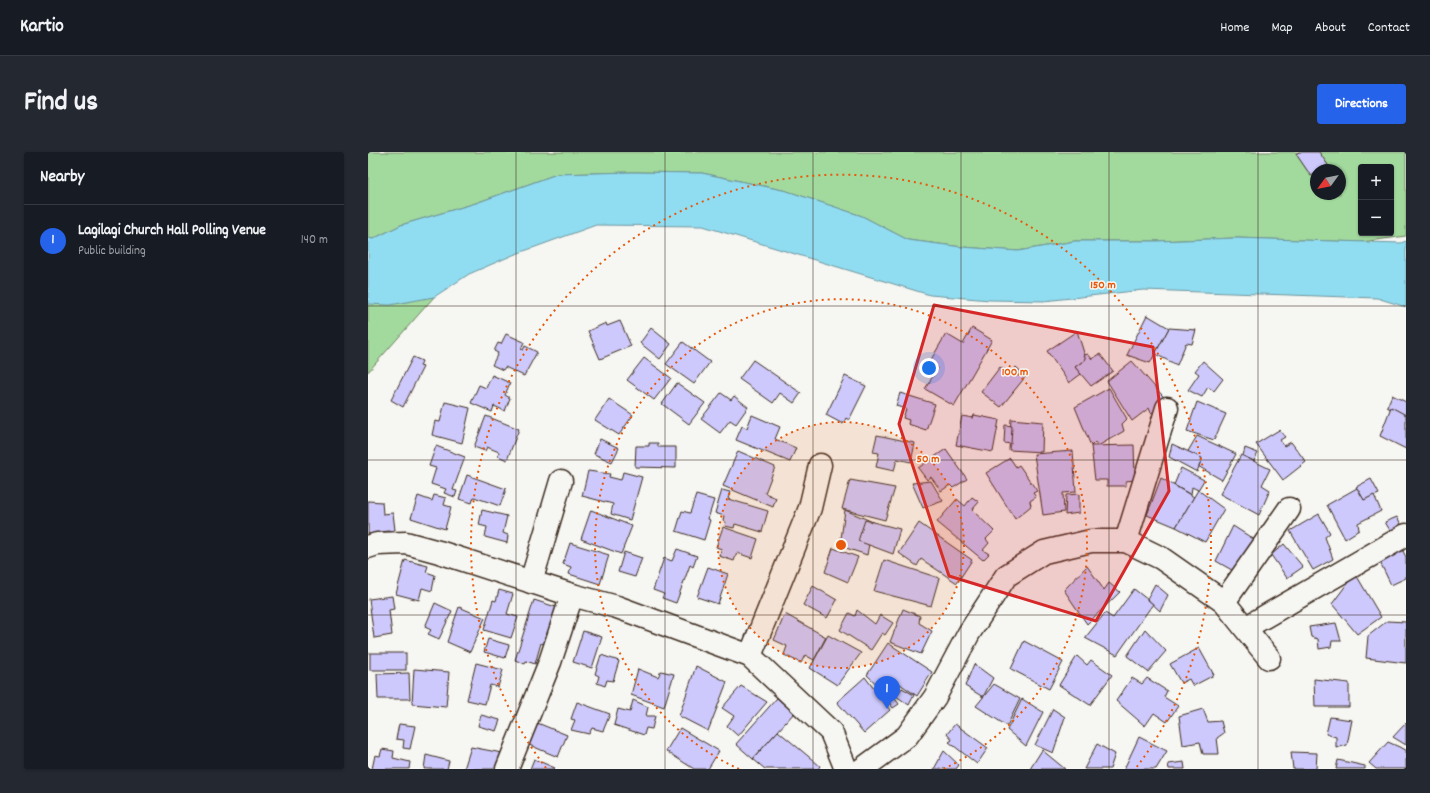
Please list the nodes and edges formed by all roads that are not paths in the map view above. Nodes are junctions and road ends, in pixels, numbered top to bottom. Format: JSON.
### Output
{"nodes":[{"id":1,"x":1167,"y":408,"type":"dead end"},
{"id":2,"x":820,"y":466,"type":"dead end"},
{"id":3,"x":561,"y":481,"type":"dead end"},
{"id":4,"x":1289,"y":509,"type":"dead end"},
{"id":5,"x":1406,"y":535,"type":"edge"},
{"id":6,"x":1126,"y":541,"type":"junction"},
{"id":7,"x":368,"y":547,"type":"edge"},
{"id":8,"x":531,"y":582,"type":"junction"},
{"id":9,"x":572,"y":595,"type":"junction"},
{"id":10,"x":1224,"y":602,"type":"junction"},
{"id":11,"x":1245,"y":628,"type":"junction"},
{"id":12,"x":750,"y":656,"type":"junction"},
{"id":13,"x":1269,"y":658,"type":"dead end"},
{"id":14,"x":507,"y":769,"type":"edge"},
{"id":15,"x":846,"y":769,"type":"edge"},
{"id":16,"x":862,"y":769,"type":"edge"}],
"edges":[{"from":1,"to":6,"type":"street"},
{"from":2,"to":12,"type":"street"},
{"from":3,"to":8,"type":"street"},
{"from":4,"to":10,"type":"street"},
{"from":5,"to":11,"type":"street"},
{"from":6,"to":10,"type":"street"},
{"from":6,"to":16,"type":"street"},
{"from":7,"to":8,"type":"street"},
{"from":8,"to":9,"type":"street"},
{"from":9,"to":12,"type":"street"},
{"from":9,"to":14,"type":"street"},
{"from":10,"to":11,"type":"street"},
{"from":11,"to":13,"type":"street"},
{"from":12,"to":15,"type":"street"}]}
